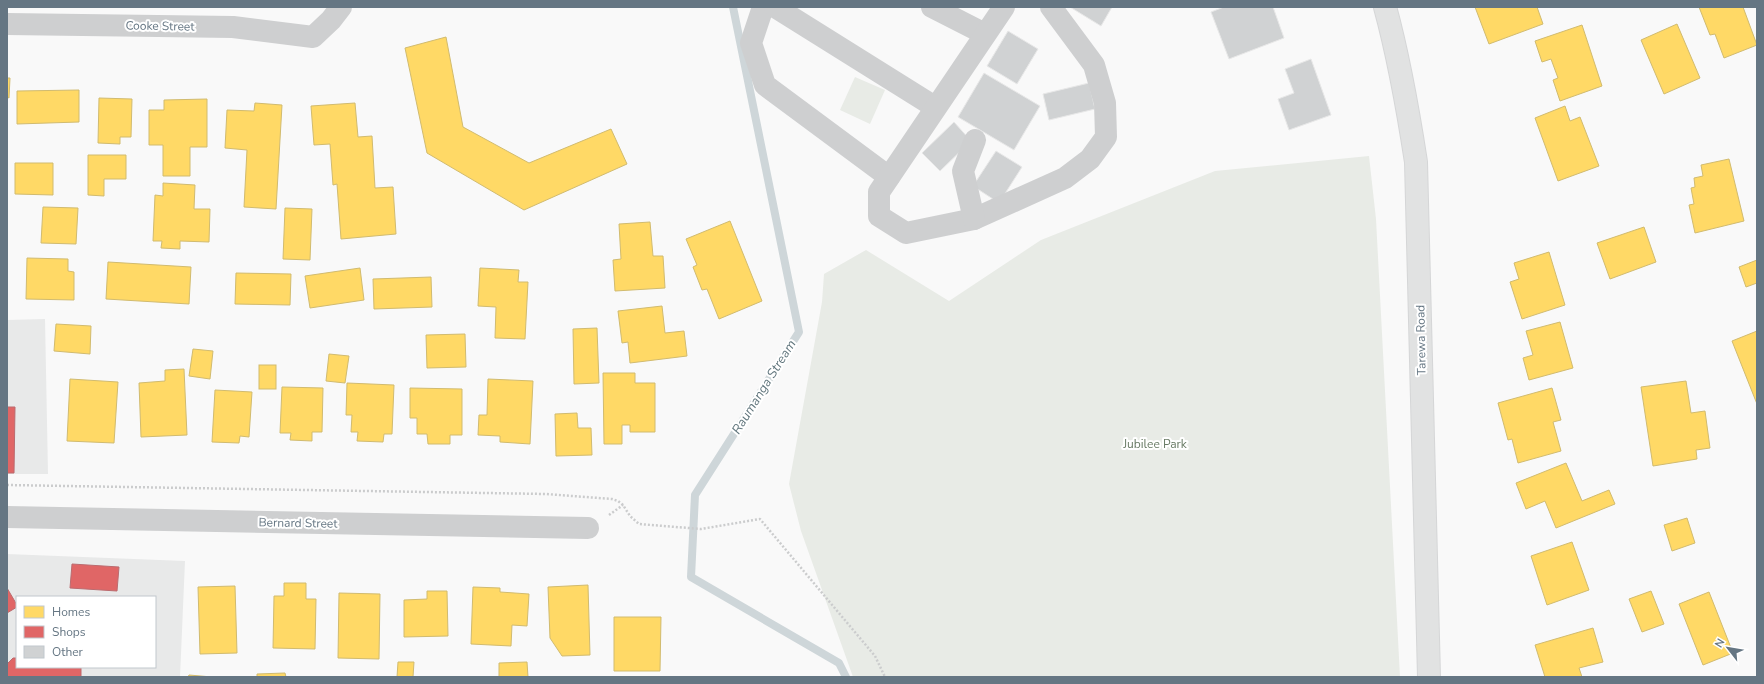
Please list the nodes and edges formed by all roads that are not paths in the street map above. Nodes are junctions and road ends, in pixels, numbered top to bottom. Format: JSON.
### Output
{"nodes":[{"id":1,"x":341,"y":7,"type":"edge"},
{"id":2,"x":763,"y":7,"type":"edge"},
{"id":3,"x":775,"y":7,"type":"edge"},
{"id":4,"x":932,"y":7,"type":"edge"},
{"id":5,"x":1004,"y":7,"type":"edge"},
{"id":6,"x":1051,"y":7,"type":"edge"},
{"id":7,"x":1385,"y":7,"type":"edge"},
{"id":8,"x":7,"y":24,"type":"edge"},
{"id":9,"x":986,"y":34,"type":"junction"},
{"id":10,"x":935,"y":107,"type":"junction"},
{"id":11,"x":975,"y":140,"type":"dead end"},
{"id":12,"x":888,"y":177,"type":"junction"},
{"id":13,"x":974,"y":219,"type":"junction"},
{"id":14,"x":7,"y":517,"type":"edge"},
{"id":15,"x":588,"y":528,"type":"dead end"},
{"id":16,"x":1429,"y":677,"type":"edge"}],
"edges":[{"from":1,"to":8,"type":"street","name":"Cooke Street"},
{"from":2,"to":12,"type":"street"},
{"from":3,"to":10,"type":"street"},
{"from":4,"to":9,"type":"street"},
{"from":5,"to":9,"type":"street"},
{"from":6,"to":13,"type":"street"},
{"from":7,"to":16,"type":"main road","name":"Tarewa Road"},
{"from":9,"to":10,"type":"street"},
{"from":10,"to":12,"type":"street"},
{"from":11,"to":13,"type":"street"},
{"from":12,"to":13,"type":"street"},
{"from":14,"to":15,"type":"street","name":"Bernard Street"}]}
